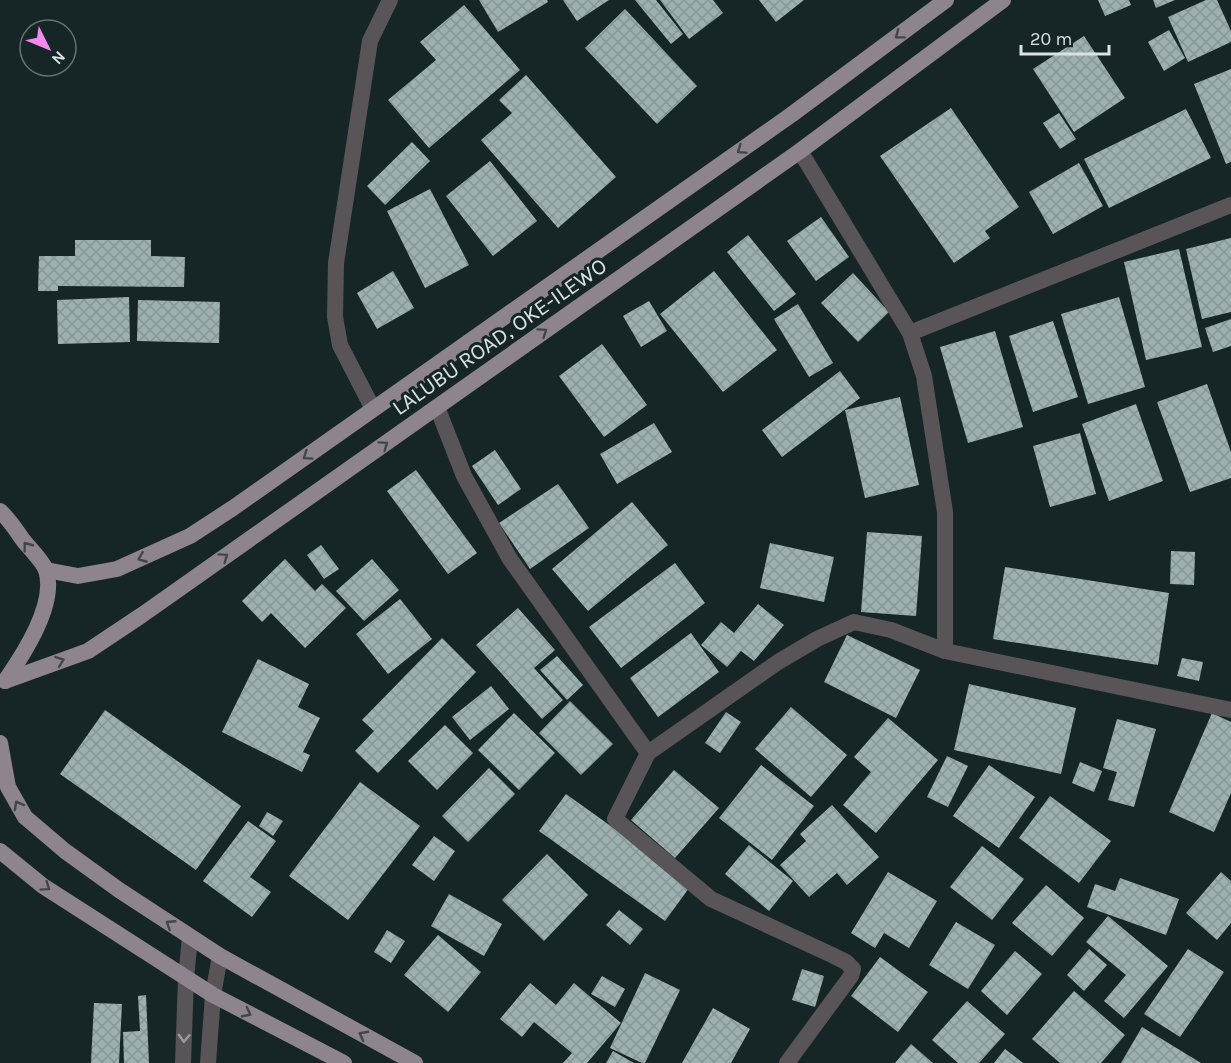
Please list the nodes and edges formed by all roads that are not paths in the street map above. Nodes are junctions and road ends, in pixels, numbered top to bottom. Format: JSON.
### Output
{"nodes":[{"id":1,"x":390,"y":0,"type":"edge"},
{"id":2,"x":946,"y":0,"type":"edge"},
{"id":3,"x":1003,"y":0,"type":"edge"},
{"id":4,"x":800,"y":151,"type":"junction"},
{"id":5,"x":1231,"y":204,"type":"edge"},
{"id":6,"x":910,"y":333,"type":"junction"},
{"id":7,"x":437,"y":407,"type":"junction"},
{"id":8,"x":373,"y":409,"type":"junction"},
{"id":9,"x":0,"y":511,"type":"edge"},
{"id":10,"x":45,"y":570,"type":"junction"},
{"id":11,"x":945,"y":651,"type":"junction"},
{"id":12,"x":3,"y":684,"type":"edge"},
{"id":13,"x":1231,"y":711,"type":"edge"},
{"id":14,"x":0,"y":743,"type":"edge"},
{"id":15,"x":648,"y":753,"type":"junction"},
{"id":16,"x":0,"y":851,"type":"edge"},
{"id":17,"x":190,"y":938,"type":"junction"},
{"id":18,"x":220,"y":956,"type":"junction"},
{"id":19,"x":186,"y":978,"type":"junction"},
{"id":20,"x":213,"y":996,"type":"junction"},
{"id":21,"x":183,"y":1063,"type":"edge"},
{"id":22,"x":208,"y":1063,"type":"edge"},
{"id":23,"x":344,"y":1063,"type":"edge"},
{"id":24,"x":415,"y":1063,"type":"edge"},
{"id":25,"x":787,"y":1063,"type":"edge"}],
"edges":[{"from":1,"to":8,"type":"street"},
{"from":2,"to":8,"type":"main road","name":"LALUBU ROAD, OKE-ILEWO","one_way":true},
{"from":3,"to":4,"type":"main road","name":"LALUBU ROAD, OKE-ILEWO"},
{"from":4,"to":6,"type":"street"},
{"from":7,"to":4,"type":"main road","name":"LALUBU ROAD, OKE-ILEWO","one_way":true},
{"from":5,"to":6,"type":"street"},
{"from":6,"to":11,"type":"street"},
{"from":12,"to":7,"type":"main road","name":"LALUBU ROAD, OKE-ILEWO","one_way":true},
{"from":7,"to":15,"type":"street"},
{"from":8,"to":10,"type":"main road","name":"LALUBU ROAD, OKE-ILEWO","one_way":true},
{"from":10,"to":9,"type":"main road","one_way":true},
{"from":10,"to":12,"type":"main road"},
{"from":11,"to":13,"type":"street"},
{"from":11,"to":15,"type":"street"},
{"from":17,"to":14,"type":"main road","one_way":true},
{"from":15,"to":25,"type":"street"},
{"from":16,"to":19,"type":"main road","one_way":true},
{"from":17,"to":18,"type":"main road"},
{"from":17,"to":19,"type":"street"},
{"from":18,"to":20,"type":"street"},
{"from":24,"to":18,"type":"main road","one_way":true},
{"from":19,"to":20,"type":"main road"},
{"from":19,"to":21,"type":"street","one_way":true},
{"from":20,"to":22,"type":"street"},
{"from":20,"to":23,"type":"main road","one_way":true}]}
